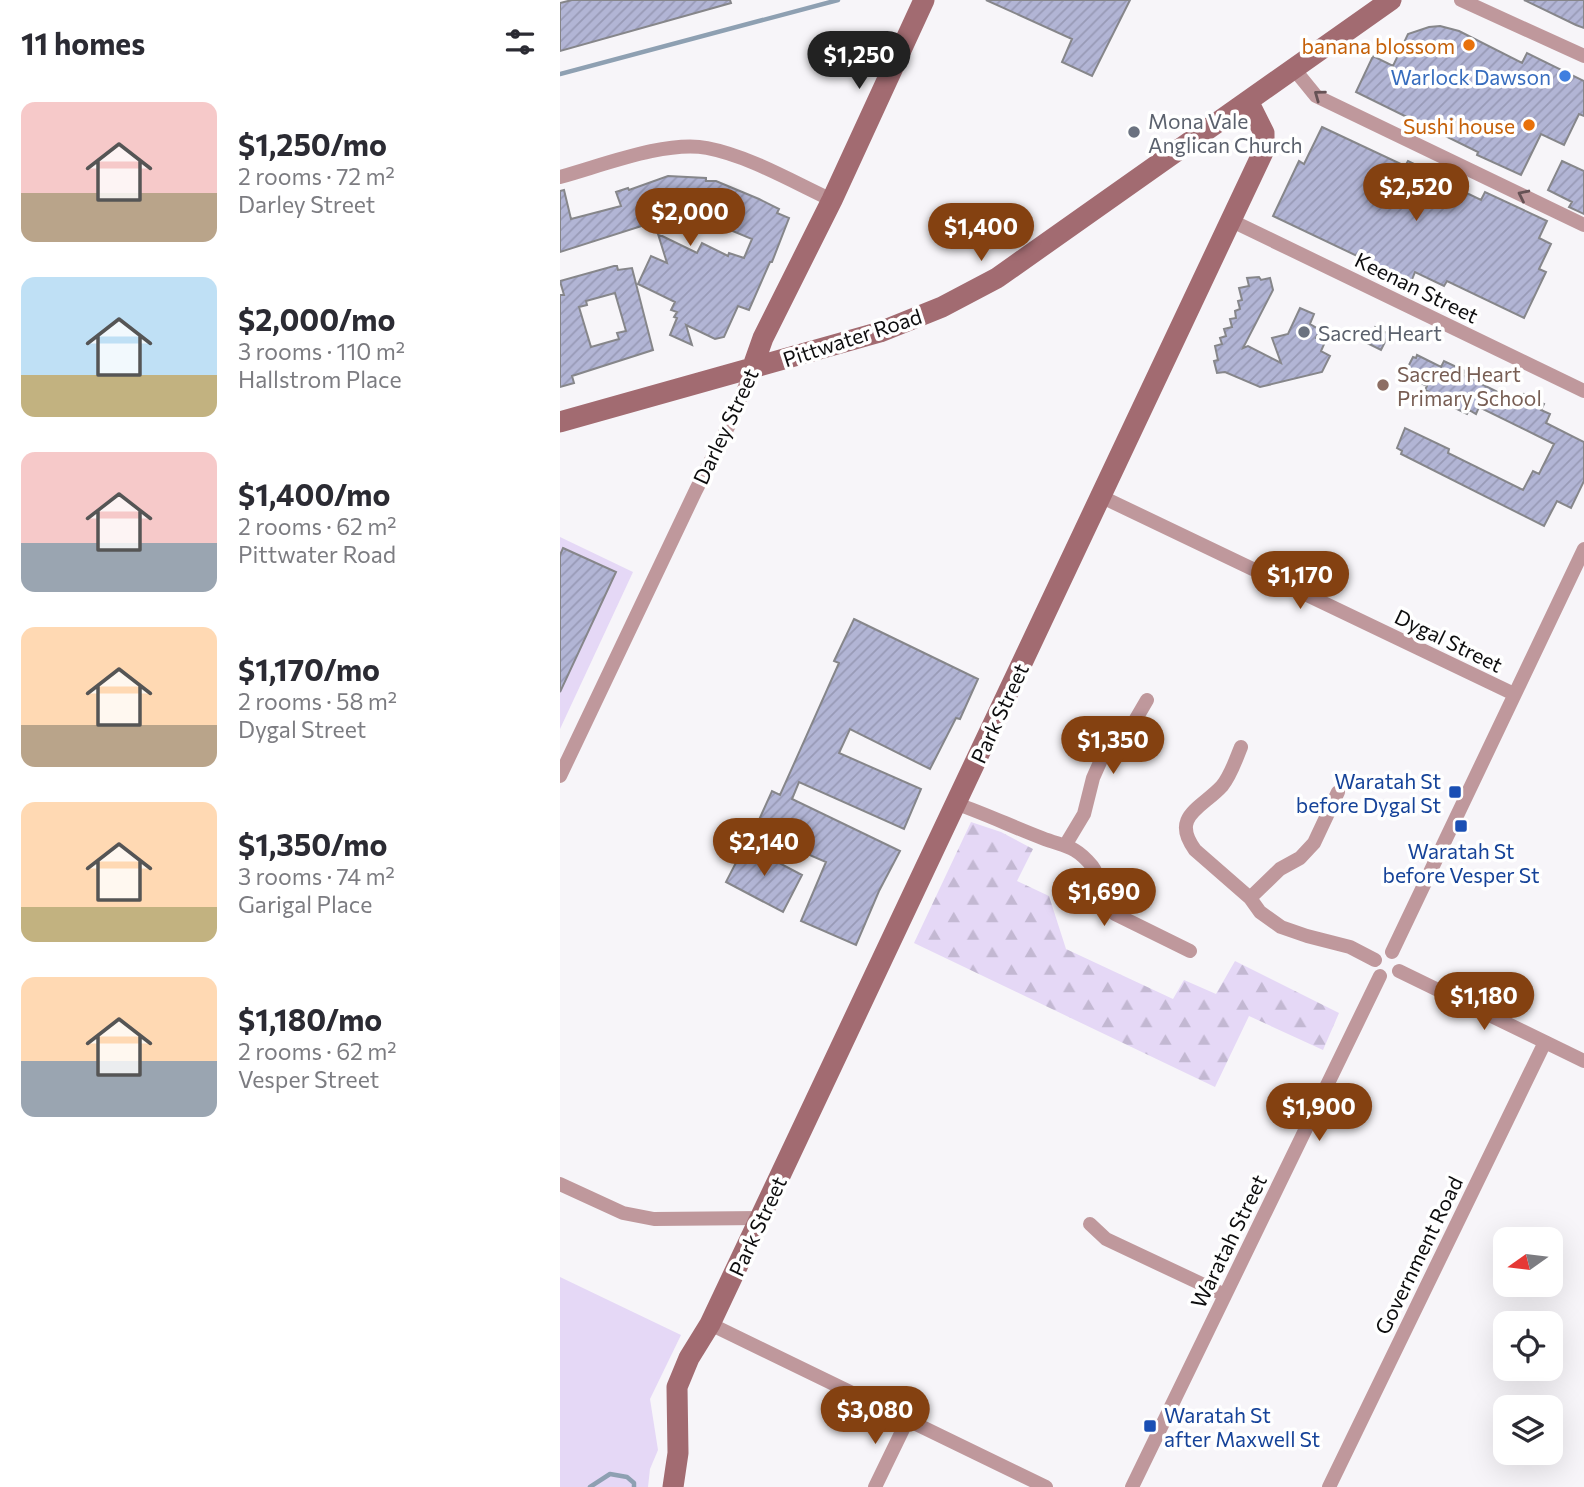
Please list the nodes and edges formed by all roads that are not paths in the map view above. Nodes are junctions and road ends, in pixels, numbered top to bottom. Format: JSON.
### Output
{"nodes":[{"id":1,"x":924,"y":0,"type":"edge"},
{"id":2,"x":1391,"y":0,"type":"edge"},
{"id":3,"x":1461,"y":0,"type":"edge"},
{"id":4,"x":1584,"y":56,"type":"edge"},
{"id":5,"x":1294,"y":69,"type":"junction"},
{"id":6,"x":1248,"y":100,"type":"junction"},
{"id":7,"x":560,"y":177,"type":"edge"},
{"id":8,"x":832,"y":200,"type":"junction"},
{"id":9,"x":1232,"y":221,"type":"junction"},
{"id":10,"x":1584,"y":225,"type":"edge"},
{"id":11,"x":752,"y":369,"type":"junction"},
{"id":12,"x":1584,"y":391,"type":"edge"},
{"id":13,"x":560,"y":422,"type":"edge"},
{"id":14,"x":1100,"y":496,"type":"junction"},
{"id":15,"x":1584,"y":549,"type":"edge"},
{"id":16,"x":1514,"y":694,"type":"junction"},
{"id":17,"x":1147,"y":700,"type":"dead end"},
{"id":18,"x":1241,"y":747,"type":"dead end"},
{"id":19,"x":560,"y":776,"type":"edge"},
{"id":20,"x":1338,"y":792,"type":"dead end"},
{"id":21,"x":957,"y":804,"type":"junction"},
{"id":22,"x":1066,"y":844,"type":"junction"},
{"id":23,"x":1250,"y":898,"type":"junction"},
{"id":24,"x":1190,"y":951,"type":"dead end"},
{"id":25,"x":1392,"y":952,"type":"junction"},
{"id":26,"x":1375,"y":960,"type":"junction"},
{"id":27,"x":1399,"y":971,"type":"junction"},
{"id":28,"x":1380,"y":976,"type":"junction"},
{"id":29,"x":1545,"y":1042,"type":"junction"},
{"id":30,"x":1584,"y":1060,"type":"edge"},
{"id":31,"x":560,"y":1184,"type":"edge"},
{"id":32,"x":761,"y":1218,"type":"junction"},
{"id":33,"x":1090,"y":1224,"type":"dead end"},
{"id":34,"x":1225,"y":1295,"type":"junction"},
{"id":35,"x":710,"y":1324,"type":"junction"},
{"id":36,"x":907,"y":1421,"type":"junction"},
{"id":37,"x":673,"y":1487,"type":"edge"},
{"id":38,"x":875,"y":1487,"type":"edge"},
{"id":39,"x":1046,"y":1487,"type":"edge"},
{"id":40,"x":1132,"y":1487,"type":"edge"},
{"id":41,"x":1329,"y":1487,"type":"edge"}],
"edges":[{"from":1,"to":8,"type":"street","name":"Darley Street"},
{"from":2,"to":5,"type":"street","name":"Pittwater Road"},
{"from":3,"to":4,"type":"street"},
{"from":5,"to":6,"type":"street","name":"Pittwater Road"},
{"from":10,"to":5,"type":"street","one_way":true},
{"from":6,"to":9,"type":"street","name":"Park Street"},
{"from":6,"to":11,"type":"street","name":"Pittwater Road"},
{"from":7,"to":8,"type":"street"},
{"from":8,"to":11,"type":"street","name":"Darley Street"},
{"from":9,"to":12,"type":"street","name":"Keenan Street"},
{"from":9,"to":14,"type":"street","name":"Park Street"},
{"from":11,"to":13,"type":"street","name":"Pittwater Road"},
{"from":11,"to":19,"type":"street","name":"Darley Street"},
{"from":14,"to":16,"type":"street","name":"Dygal Street"},
{"from":14,"to":21,"type":"street","name":"Park Street"},
{"from":15,"to":16,"type":"street"},
{"from":16,"to":25,"type":"street"},
{"from":17,"to":22,"type":"street"},
{"from":18,"to":23,"type":"street"},
{"from":20,"to":23,"type":"street"},
{"from":21,"to":22,"type":"street"},
{"from":21,"to":32,"type":"street","name":"Park Street"},
{"from":22,"to":24,"type":"street"},
{"from":23,"to":26,"type":"street"},
{"from":25,"to":26,"type":"street"},
{"from":25,"to":27,"type":"street"},
{"from":26,"to":28,"type":"street"},
{"from":27,"to":28,"type":"street"},
{"from":27,"to":29,"type":"street"},
{"from":28,"to":34,"type":"street","name":"Waratah Street"},
{"from":29,"to":30,"type":"street"},
{"from":29,"to":41,"type":"street","name":"Government Road"},
{"from":31,"to":32,"type":"street"},
{"from":32,"to":35,"type":"street","name":"Park Street"},
{"from":33,"to":34,"type":"street"},
{"from":34,"to":40,"type":"street","name":"Waratah Street"},
{"from":35,"to":36,"type":"street"},
{"from":35,"to":37,"type":"street","name":"Park Street"},
{"from":36,"to":38,"type":"street"},
{"from":36,"to":39,"type":"street"}]}
